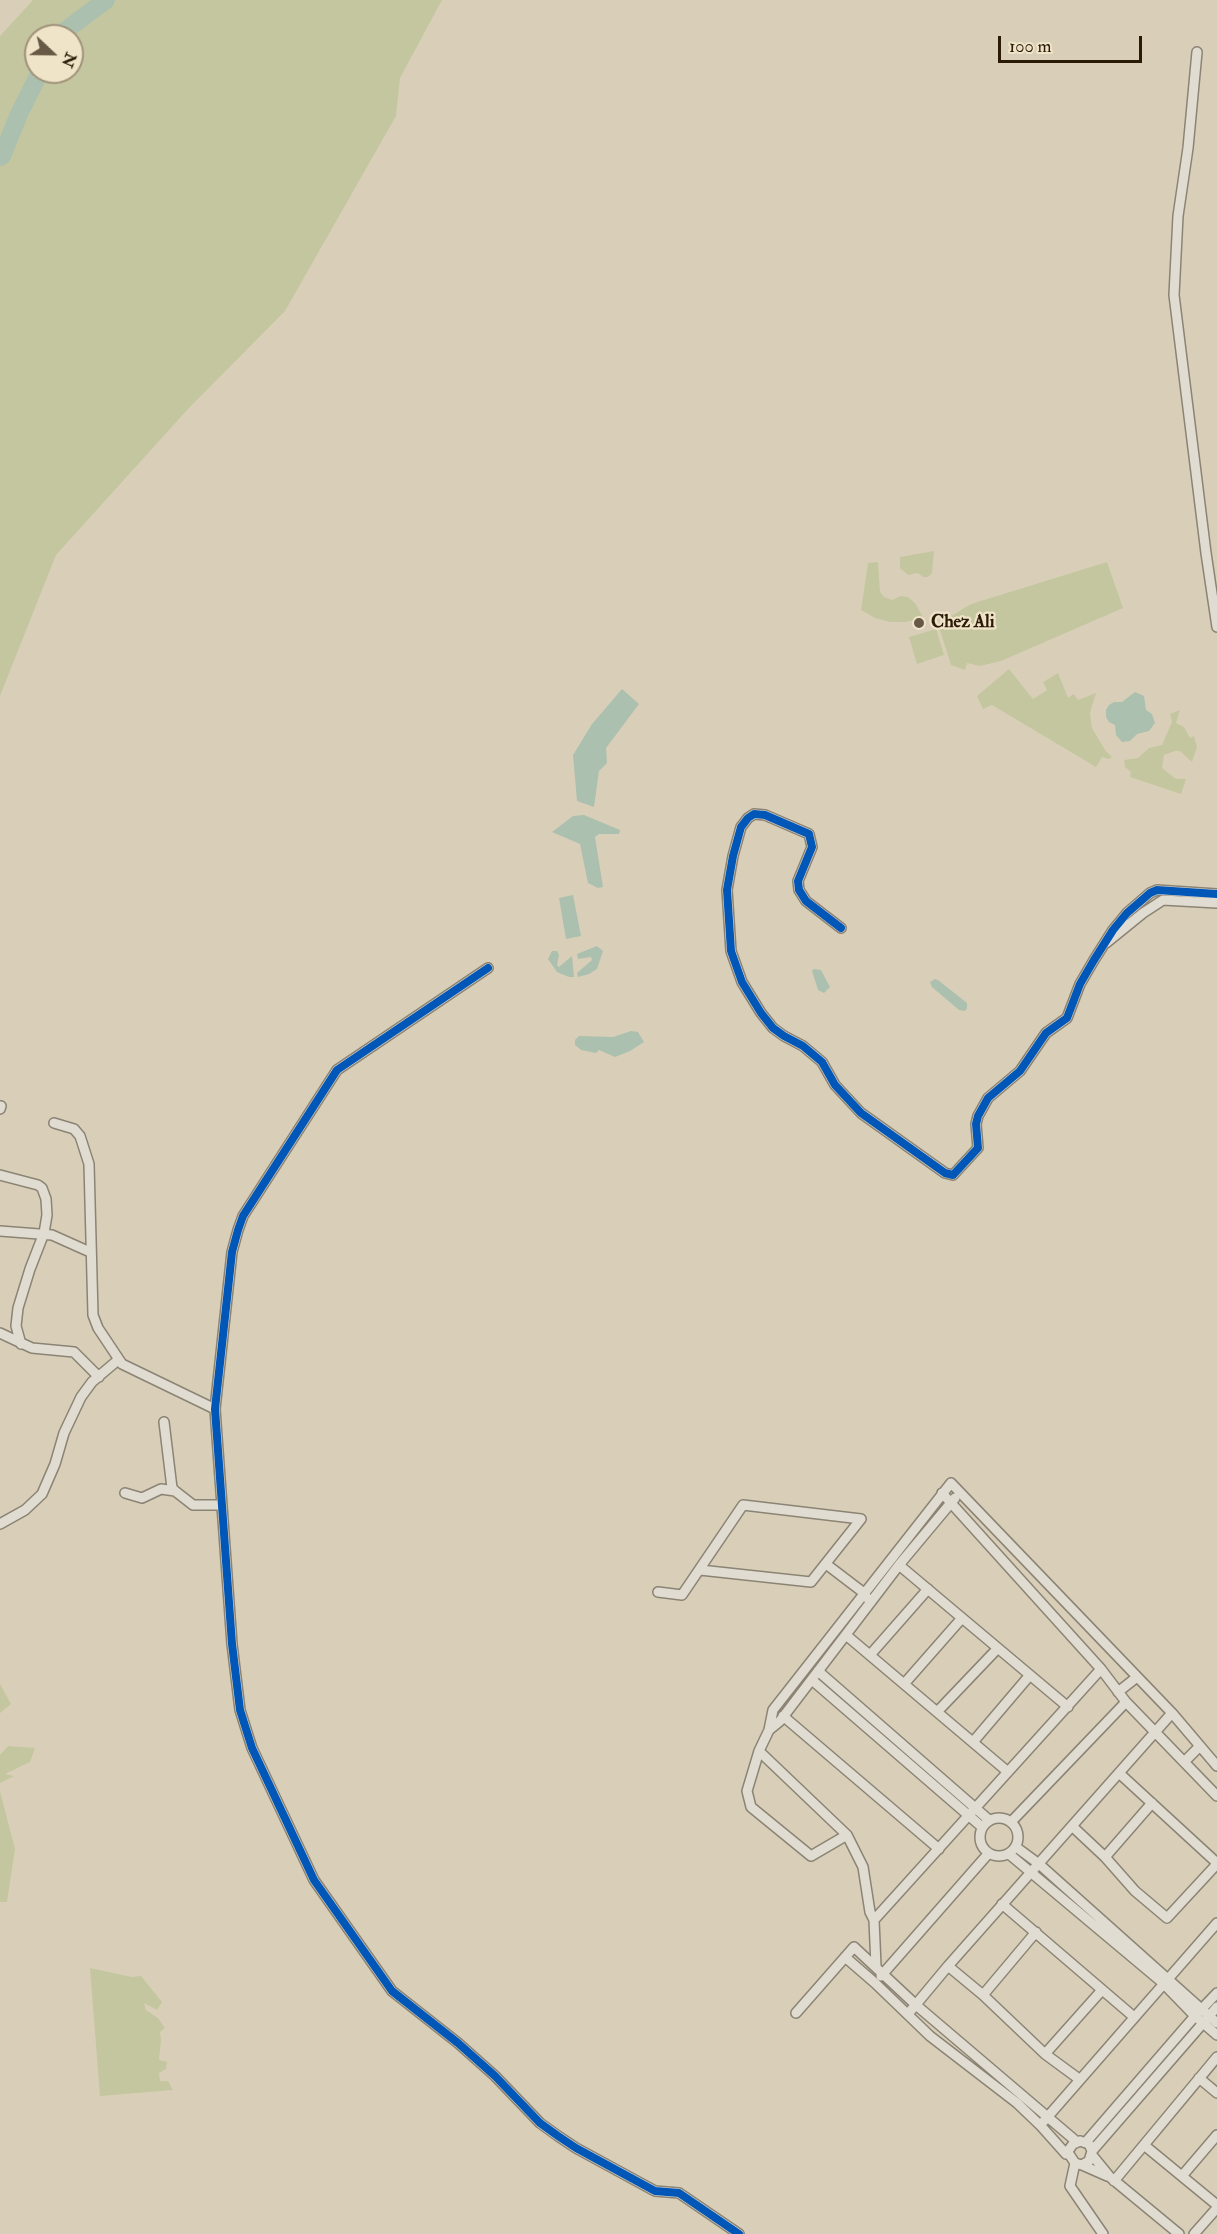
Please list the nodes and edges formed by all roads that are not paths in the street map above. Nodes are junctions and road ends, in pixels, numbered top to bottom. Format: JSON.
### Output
{"nodes":[{"id":1,"x":1197,"y":52,"type":"dead end"},
{"id":2,"x":1217,"y":627,"type":"edge"},
{"id":3,"x":1217,"y":894,"type":"edge"},
{"id":4,"x":1217,"y":903,"type":"edge"},
{"id":5,"x":1130,"y":917,"type":"junction"},
{"id":6,"x":841,"y":928,"type":"dead end"},
{"id":7,"x":488,"y":968,"type":"dead end"},
{"id":8,"x":54,"y":1123,"type":"dead end"},
{"id":9,"x":0,"y":1175,"type":"edge"},
{"id":10,"x":0,"y":1231,"type":"edge"},
{"id":11,"x":44,"y":1233,"type":"junction"},
{"id":12,"x":90,"y":1252,"type":"junction"},
{"id":13,"x":0,"y":1333,"type":"edge"},
{"id":14,"x":21,"y":1344,"type":"junction"},
{"id":15,"x":118,"y":1360,"type":"junction"},
{"id":16,"x":99,"y":1377,"type":"junction"},
{"id":17,"x":215,"y":1409,"type":"junction"},
{"id":18,"x":164,"y":1422,"type":"dead end"},
{"id":19,"x":176,"y":1491,"type":"junction"},
{"id":20,"x":960,"y":1492,"type":"junction"},
{"id":21,"x":125,"y":1493,"type":"dead end"},
{"id":22,"x":942,"y":1493,"type":"junction"},
{"id":23,"x":951,"y":1503,"type":"junction"},
{"id":24,"x":222,"y":1505,"type":"junction"},
{"id":25,"x":0,"y":1524,"type":"edge"},
{"id":26,"x":1018,"y":1553,"type":"junction"},
{"id":27,"x":826,"y":1564,"type":"junction"},
{"id":28,"x":1007,"y":1564,"type":"junction"},
{"id":29,"x":899,"y":1565,"type":"junction"},
{"id":30,"x":700,"y":1570,"type":"junction"},
{"id":31,"x":1047,"y":1583,"type":"junction"},
{"id":32,"x":928,"y":1589,"type":"junction"},
{"id":33,"x":658,"y":1592,"type":"dead end"},
{"id":34,"x":864,"y":1593,"type":"junction"},
{"id":35,"x":1034,"y":1595,"type":"junction"},
{"id":36,"x":871,"y":1602,"type":"junction"},
{"id":37,"x":1078,"y":1616,"type":"junction"},
{"id":38,"x":962,"y":1618,"type":"junction"},
{"id":39,"x":1063,"y":1627,"type":"junction"},
{"id":40,"x":846,"y":1635,"type":"junction"},
{"id":41,"x":1108,"y":1646,"type":"junction"},
{"id":42,"x":998,"y":1648,"type":"junction"},
{"id":43,"x":870,"y":1656,"type":"junction"},
{"id":44,"x":1094,"y":1660,"type":"junction"},
{"id":45,"x":1101,"y":1669,"type":"junction"},
{"id":46,"x":818,"y":1671,"type":"junction"},
{"id":47,"x":1030,"y":1675,"type":"junction"},
{"id":48,"x":1137,"y":1677,"type":"junction"},
{"id":49,"x":812,"y":1680,"type":"junction"},
{"id":50,"x":904,"y":1684,"type":"junction"},
{"id":51,"x":1118,"y":1692,"type":"junction"},
{"id":52,"x":1126,"y":1702,"type":"junction"},
{"id":53,"x":1068,"y":1707,"type":"junction"},
{"id":54,"x":937,"y":1712,"type":"junction"},
{"id":55,"x":1172,"y":1713,"type":"junction"},
{"id":56,"x":783,"y":1716,"type":"junction"},
{"id":57,"x":769,"y":1730,"type":"junction"},
{"id":58,"x":1155,"y":1732,"type":"junction"},
{"id":59,"x":973,"y":1742,"type":"junction"},
{"id":60,"x":1200,"y":1746,"type":"junction"},
{"id":61,"x":759,"y":1751,"type":"junction"},
{"id":62,"x":1184,"y":1762,"type":"junction"},
{"id":63,"x":1217,"y":1766,"type":"edge"},
{"id":64,"x":1008,"y":1772,"type":"junction"},
{"id":65,"x":1119,"y":1773,"type":"junction"},
{"id":66,"x":1216,"y":1793,"type":"edge"},
{"id":67,"x":1152,"y":1803,"type":"junction"},
{"id":68,"x":972,"y":1812,"type":"junction"},
{"id":69,"x":1011,"y":1822,"type":"junction"},
{"id":70,"x":985,"y":1824,"type":"junction"},
{"id":71,"x":1072,"y":1827,"type":"junction"},
{"id":72,"x":847,"y":1835,"type":"junction"},
{"id":73,"x":939,"y":1849,"type":"junction"},
{"id":74,"x":1012,"y":1850,"type":"junction"},
{"id":75,"x":988,"y":1854,"type":"junction"},
{"id":76,"x":1106,"y":1857,"type":"junction"},
{"id":77,"x":1217,"y":1863,"type":"edge"},
{"id":78,"x":1036,"y":1868,"type":"junction"},
{"id":79,"x":1002,"y":1904,"type":"junction"},
{"id":80,"x":874,"y":1920,"type":"junction"},
{"id":81,"x":1217,"y":1923,"type":"edge"},
{"id":82,"x":1036,"y":1932,"type":"junction"},
{"id":83,"x":845,"y":1957,"type":"junction"},
{"id":84,"x":876,"y":1966,"type":"junction"},
{"id":85,"x":948,"y":1966,"type":"junction"},
{"id":86,"x":884,"y":1974,"type":"junction"},
{"id":87,"x":1165,"y":1980,"type":"junction"},
{"id":88,"x":875,"y":1983,"type":"junction"},
{"id":89,"x":1102,"y":1990,"type":"junction"},
{"id":90,"x":1217,"y":1993,"type":"edge"},
{"id":91,"x":983,"y":1995,"type":"junction"},
{"id":92,"x":916,"y":2005,"type":"junction"},
{"id":93,"x":1217,"y":2007,"type":"edge"},
{"id":94,"x":796,"y":2013,"type":"dead end"},
{"id":95,"x":908,"y":2014,"type":"junction"},
{"id":96,"x":1134,"y":2017,"type":"junction"},
{"id":97,"x":1205,"y":2017,"type":"edge"},
{"id":98,"x":1217,"y":2035,"type":"edge"},
{"id":99,"x":1046,"y":2054,"type":"junction"},
{"id":100,"x":1217,"y":2057,"type":"edge"},
{"id":101,"x":1199,"y":2078,"type":"junction"},
{"id":102,"x":1079,"y":2079,"type":"junction"},
{"id":103,"x":1217,"y":2093,"type":"edge"},
{"id":104,"x":1046,"y":2116,"type":"junction"},
{"id":105,"x":1041,"y":2126,"type":"junction"},
{"id":106,"x":1217,"y":2135,"type":"edge"},
{"id":107,"x":1081,"y":2142,"type":"junction"},
{"id":108,"x":1144,"y":2145,"type":"junction"},
{"id":109,"x":1092,"y":2153,"type":"junction"},
{"id":110,"x":1066,"y":2154,"type":"junction"},
{"id":111,"x":1079,"y":2164,"type":"junction"},
{"id":112,"x":1182,"y":2176,"type":"junction"},
{"id":113,"x":1112,"y":2179,"type":"junction"},
{"id":114,"x":1217,"y":2206,"type":"edge"},
{"id":115,"x":739,"y":2234,"type":"edge"},
{"id":116,"x":1103,"y":2234,"type":"edge"},
{"id":117,"x":1179,"y":2234,"type":"edge"},
{"id":118,"x":1194,"y":2234,"type":"edge"}],
"edges":[{"from":1,"to":2,"type":"street"},
{"from":3,"to":5,"type":"street"},
{"from":4,"to":5,"type":"street"},
{"from":5,"to":6,"type":"street"},
{"from":7,"to":17,"type":"street"},
{"from":8,"to":12,"type":"street"},
{"from":9,"to":11,"type":"street"},
{"from":10,"to":11,"type":"street"},
{"from":11,"to":12,"type":"street"},
{"from":11,"to":14,"type":"street"},
{"from":12,"to":15,"type":"street"},
{"from":13,"to":14,"type":"street"},
{"from":14,"to":16,"type":"street"},
{"from":15,"to":16,"type":"street"},
{"from":15,"to":17,"type":"street"},
{"from":16,"to":25,"type":"street"},
{"from":17,"to":24,"type":"street"},
{"from":18,"to":19,"type":"street"},
{"from":19,"to":21,"type":"street"},
{"from":19,"to":24,"type":"street"},
{"from":20,"to":22,"type":"street"},
{"from":20,"to":23,"type":"street"},
{"from":20,"to":26,"type":"street"},
{"from":22,"to":23,"type":"street"},
{"from":22,"to":34,"type":"street"},
{"from":23,"to":28,"type":"street"},
{"from":23,"to":29,"type":"street"},
{"from":24,"to":115,"type":"street"},
{"from":26,"to":28,"type":"street"},
{"from":26,"to":31,"type":"street"},
{"from":27,"to":30,"type":"street"},
{"from":27,"to":30,"type":"street"},
{"from":27,"to":34,"type":"street"},
{"from":28,"to":35,"type":"street"},
{"from":29,"to":32,"type":"street"},
{"from":29,"to":36,"type":"street"},
{"from":30,"to":33,"type":"street"},
{"from":31,"to":35,"type":"street"},
{"from":31,"to":37,"type":"street"},
{"from":32,"to":38,"type":"street"},
{"from":32,"to":43,"type":"street"},
{"from":34,"to":36,"type":"street"},
{"from":34,"to":57,"type":"street"},
{"from":35,"to":39,"type":"street"},
{"from":36,"to":40,"type":"street"},
{"from":37,"to":39,"type":"street"},
{"from":37,"to":41,"type":"street"},
{"from":38,"to":42,"type":"street"},
{"from":38,"to":50,"type":"street"},
{"from":39,"to":44,"type":"street"},
{"from":40,"to":43,"type":"street"},
{"from":40,"to":46,"type":"street"},
{"from":41,"to":44,"type":"street"},
{"from":41,"to":48,"type":"street"},
{"from":42,"to":47,"type":"street"},
{"from":42,"to":54,"type":"street"},
{"from":43,"to":50,"type":"street"},
{"from":44,"to":45,"type":"street"},
{"from":45,"to":51,"type":"street"},
{"from":45,"to":53,"type":"street"},
{"from":46,"to":49,"type":"street"},
{"from":46,"to":68,"type":"street"},
{"from":47,"to":53,"type":"street"},
{"from":47,"to":59,"type":"street"},
{"from":48,"to":51,"type":"street"},
{"from":48,"to":55,"type":"street"},
{"from":49,"to":56,"type":"street"},
{"from":49,"to":68,"type":"street"},
{"from":50,"to":54,"type":"street"},
{"from":51,"to":52,"type":"street"},
{"from":52,"to":58,"type":"street"},
{"from":52,"to":69,"type":"street"},
{"from":53,"to":64,"type":"street"},
{"from":54,"to":59,"type":"street"},
{"from":55,"to":58,"type":"street"},
{"from":55,"to":60,"type":"street"},
{"from":56,"to":57,"type":"street"},
{"from":56,"to":73,"type":"street"},
{"from":57,"to":61,"type":"street"},
{"from":58,"to":62,"type":"street"},
{"from":58,"to":65,"type":"street"},
{"from":59,"to":64,"type":"street"},
{"from":60,"to":62,"type":"street"},
{"from":60,"to":63,"type":"street"},
{"from":61,"to":72,"type":"street"},
{"from":61,"to":72,"type":"street"},
{"from":62,"to":66,"type":"street"},
{"from":64,"to":68,"type":"street"},
{"from":65,"to":67,"type":"street"},
{"from":65,"to":71,"type":"street"},
{"from":67,"to":76,"type":"street"},
{"from":67,"to":77,"type":"street"},
{"from":68,"to":70,"type":"street"},
{"from":68,"to":73,"type":"street"},
{"from":69,"to":70,"type":"street"},
{"from":69,"to":74,"type":"street"},
{"from":70,"to":75,"type":"street"},
{"from":71,"to":76,"type":"street"},
{"from":71,"to":78,"type":"street"},
{"from":72,"to":80,"type":"street"},
{"from":73,"to":80,"type":"street"},
{"from":74,"to":75,"type":"street"},
{"from":74,"to":78,"type":"street"},
{"from":75,"to":86,"type":"street"},
{"from":76,"to":77,"type":"street"},
{"from":78,"to":79,"type":"street"},
{"from":78,"to":87,"type":"street"},
{"from":79,"to":82,"type":"street"},
{"from":79,"to":85,"type":"street"},
{"from":80,"to":84,"type":"street"},
{"from":81,"to":87,"type":"street"},
{"from":82,"to":89,"type":"street"},
{"from":82,"to":91,"type":"street"},
{"from":83,"to":84,"type":"street"},
{"from":83,"to":88,"type":"street"},
{"from":83,"to":94,"type":"street"},
{"from":84,"to":86,"type":"street"},
{"from":85,"to":91,"type":"street"},
{"from":85,"to":92,"type":"street"},
{"from":86,"to":88,"type":"street"},
{"from":86,"to":92,"type":"street"},
{"from":87,"to":96,"type":"street"},
{"from":87,"to":97,"type":"street"},
{"from":88,"to":95,"type":"street"},
{"from":89,"to":96,"type":"street"},
{"from":89,"to":99,"type":"street"},
{"from":90,"to":97,"type":"street"},
{"from":91,"to":99,"type":"street"},
{"from":92,"to":95,"type":"street"},
{"from":92,"to":104,"type":"street"},
{"from":93,"to":97,"type":"street"},
{"from":95,"to":105,"type":"street"},
{"from":96,"to":102,"type":"street"},
{"from":97,"to":98,"type":"street"},
{"from":97,"to":107,"type":"street"},
{"from":97,"to":109,"type":"street"},
{"from":99,"to":102,"type":"street"},
{"from":100,"to":101,"type":"street"},
{"from":101,"to":103,"type":"street"},
{"from":101,"to":108,"type":"street"},
{"from":102,"to":104,"type":"street"},
{"from":104,"to":105,"type":"street"},
{"from":104,"to":107,"type":"street"},
{"from":105,"to":110,"type":"street"},
{"from":106,"to":112,"type":"street"},
{"from":107,"to":109,"type":"street"},
{"from":107,"to":110,"type":"street"},
{"from":108,"to":112,"type":"street"},
{"from":108,"to":113,"type":"street"},
{"from":109,"to":111,"type":"street"},
{"from":109,"to":113,"type":"street"},
{"from":110,"to":111,"type":"street"},
{"from":111,"to":113,"type":"street"},
{"from":111,"to":116,"type":"street"},
{"from":112,"to":114,"type":"street"},
{"from":113,"to":117,"type":"street"},
{"from":114,"to":118,"type":"street"}]}
